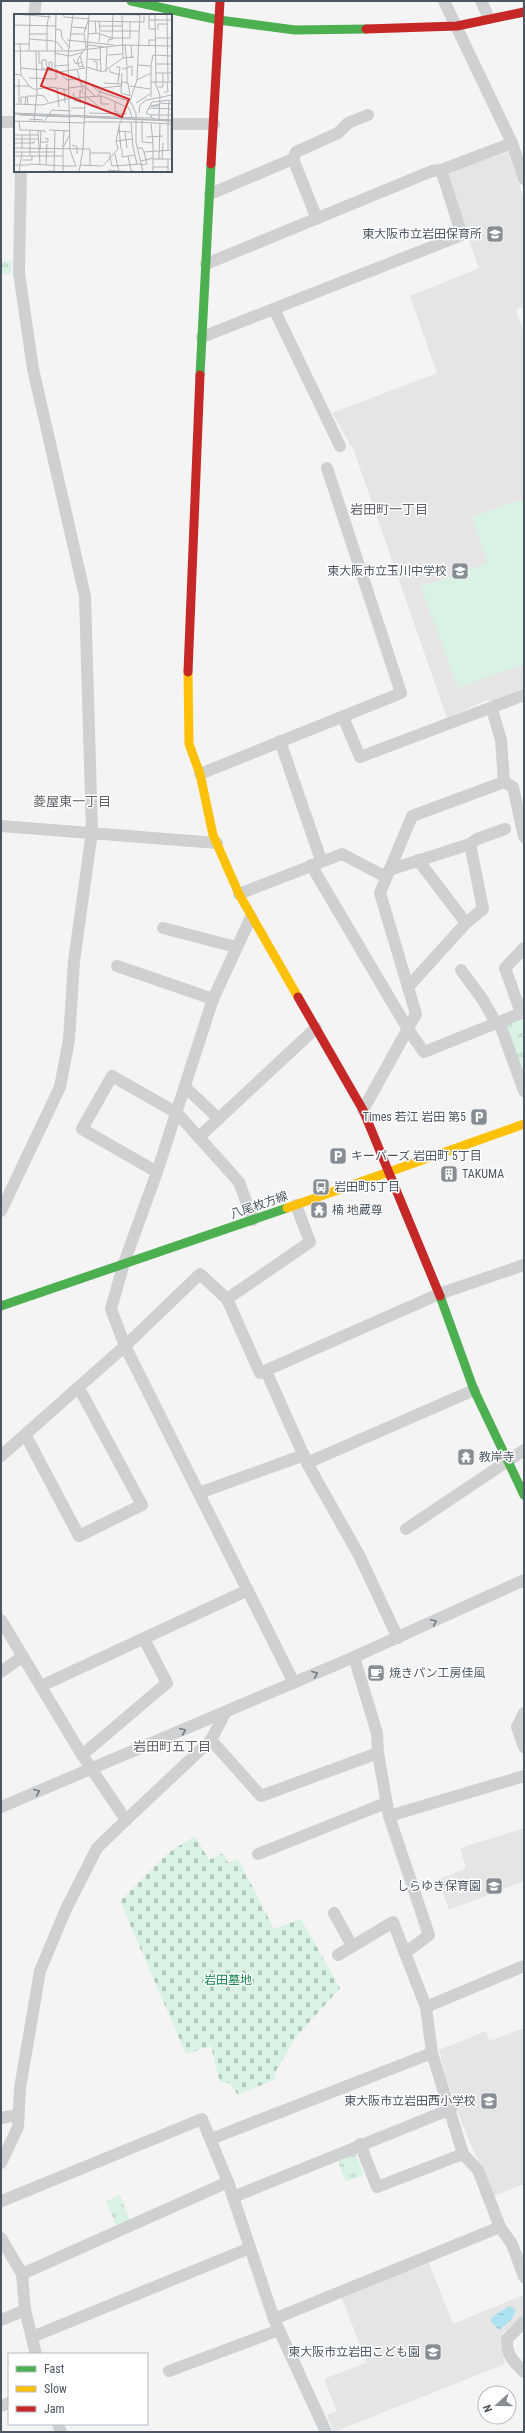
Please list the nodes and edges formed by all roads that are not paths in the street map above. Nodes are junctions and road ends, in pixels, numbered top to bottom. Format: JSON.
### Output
{"nodes":[{"id":1,"x":36,"y":1,"type":"edge"},
{"id":2,"x":132,"y":1,"type":"edge"},
{"id":3,"x":220,"y":1,"type":"edge"},
{"id":4,"x":444,"y":1,"type":"edge"},
{"id":5,"x":481,"y":1,"type":"edge"},
{"id":6,"x":524,"y":12,"type":"edge"},
{"id":7,"x":34,"y":14,"type":"edge"},
{"id":8,"x":489,"y":18,"type":"junction"},
{"id":9,"x":219,"y":20,"type":"junction"},
{"id":10,"x":457,"y":26,"type":"junction"},
{"id":11,"x":368,"y":115,"type":"dead end"},
{"id":12,"x":1,"y":122,"type":"edge"},
{"id":13,"x":14,"y":122,"type":"edge"},
{"id":14,"x":172,"y":124,"type":"edge"},
{"id":15,"x":214,"y":124,"type":"junction"},
{"id":16,"x":512,"y":143,"type":"junction"},
{"id":17,"x":293,"y":159,"type":"junction"},
{"id":18,"x":441,"y":170,"type":"junction"},
{"id":19,"x":21,"y":172,"type":"edge"},
{"id":20,"x":524,"y":179,"type":"edge"},
{"id":21,"x":210,"y":194,"type":"junction"},
{"id":22,"x":317,"y":219,"type":"junction"},
{"id":23,"x":206,"y":264,"type":"junction"},
{"id":24,"x":274,"y":309,"type":"junction"},
{"id":25,"x":202,"y":337,"type":"junction"},
{"id":26,"x":340,"y":446,"type":"dead end"},
{"id":27,"x":328,"y":468,"type":"dead end"},
{"id":28,"x":524,"y":695,"type":"edge"},
{"id":29,"x":493,"y":713,"type":"dead end"},
{"id":30,"x":343,"y":717,"type":"junction"},
{"id":31,"x":280,"y":742,"type":"junction"},
{"id":32,"x":200,"y":774,"type":"junction"},
{"id":33,"x":504,"y":782,"type":"junction"},
{"id":34,"x":1,"y":826,"type":"edge"},
{"id":35,"x":505,"y":829,"type":"dead end"},
{"id":36,"x":92,"y":832,"type":"junction"},
{"id":37,"x":524,"y":837,"type":"edge"},
{"id":38,"x":217,"y":844,"type":"junction"},
{"id":39,"x":470,"y":844,"type":"junction"},
{"id":40,"x":418,"y":860,"type":"junction"},
{"id":41,"x":316,"y":863,"type":"junction"},
{"id":42,"x":388,"y":873,"type":"junction"},
{"id":43,"x":239,"y":894,"type":"junction"},
{"id":44,"x":250,"y":917,"type":"junction"},
{"id":45,"x":466,"y":923,"type":"junction"},
{"id":46,"x":163,"y":928,"type":"dead end"},
{"id":47,"x":236,"y":947,"type":"junction"},
{"id":48,"x":524,"y":948,"type":"edge"},
{"id":49,"x":117,"y":966,"type":"dead end"},
{"id":50,"x":461,"y":970,"type":"dead end"},
{"id":51,"x":408,"y":987,"type":"junction"},
{"id":52,"x":213,"y":999,"type":"junction"},
{"id":53,"x":523,"y":1012,"type":"edge"},
{"id":54,"x":497,"y":1022,"type":"junction"},
{"id":55,"x":316,"y":1028,"type":"junction"},
{"id":56,"x":409,"y":1031,"type":"junction"},
{"id":57,"x":185,"y":1087,"type":"junction"},
{"id":58,"x":524,"y":1091,"type":"edge"},
{"id":59,"x":363,"y":1110,"type":"junction"},
{"id":60,"x":177,"y":1112,"type":"junction"},
{"id":61,"x":219,"y":1119,"type":"junction"},
{"id":62,"x":524,"y":1124,"type":"edge"},
{"id":63,"x":199,"y":1137,"type":"junction"},
{"id":64,"x":157,"y":1172,"type":"junction"},
{"id":65,"x":390,"y":1173,"type":"junction"},
{"id":66,"x":296,"y":1205,"type":"junction"},
{"id":67,"x":1,"y":1211,"type":"edge"},
{"id":68,"x":253,"y":1220,"type":"junction"},
{"id":69,"x":124,"y":1263,"type":"junction"},
{"id":70,"x":524,"y":1265,"type":"edge"},
{"id":71,"x":439,"y":1294,"type":"junction"},
{"id":72,"x":227,"y":1299,"type":"junction"},
{"id":73,"x":1,"y":1306,"type":"edge"},
{"id":74,"x":125,"y":1346,"type":"junction"},
{"id":75,"x":266,"y":1370,"type":"junction"},
{"id":76,"x":79,"y":1388,"type":"junction"},
{"id":77,"x":474,"y":1390,"type":"junction"},
{"id":78,"x":26,"y":1436,"type":"junction"},
{"id":79,"x":524,"y":1450,"type":"edge"},
{"id":80,"x":1,"y":1456,"type":"edge"},
{"id":81,"x":305,"y":1459,"type":"junction"},
{"id":82,"x":509,"y":1462,"type":"junction"},
{"id":83,"x":199,"y":1493,"type":"junction"},
{"id":84,"x":524,"y":1495,"type":"edge"},
{"id":85,"x":406,"y":1529,"type":"dead end"},
{"id":86,"x":524,"y":1580,"type":"edge"},
{"id":87,"x":248,"y":1590,"type":"junction"},
{"id":88,"x":1,"y":1620,"type":"edge"},
{"id":89,"x":398,"y":1638,"type":"junction"},
{"id":90,"x":144,"y":1639,"type":"junction"},
{"id":91,"x":23,"y":1656,"type":"junction"},
{"id":92,"x":354,"y":1657,"type":"junction"},
{"id":93,"x":1,"y":1672,"type":"edge"},
{"id":94,"x":294,"y":1683,"type":"junction"},
{"id":95,"x":40,"y":1686,"type":"junction"},
{"id":96,"x":225,"y":1713,"type":"junction"},
{"id":97,"x":524,"y":1713,"type":"edge"},
{"id":98,"x":211,"y":1740,"type":"junction"},
{"id":99,"x":524,"y":1747,"type":"edge"},
{"id":100,"x":378,"y":1753,"type":"junction"},
{"id":101,"x":82,"y":1755,"type":"junction"},
{"id":102,"x":91,"y":1769,"type":"junction"},
{"id":103,"x":524,"y":1776,"type":"edge"},
{"id":104,"x":386,"y":1803,"type":"junction"},
{"id":105,"x":1,"y":1807,"type":"edge"},
{"id":106,"x":388,"y":1816,"type":"junction"},
{"id":107,"x":126,"y":1820,"type":"junction"},
{"id":108,"x":258,"y":1854,"type":"dead end"},
{"id":109,"x":334,"y":1913,"type":"dead end"},
{"id":110,"x":352,"y":1946,"type":"junction"},
{"id":111,"x":405,"y":1953,"type":"junction"},
{"id":112,"x":338,"y":1955,"type":"dead end"},
{"id":113,"x":524,"y":1966,"type":"edge"},
{"id":114,"x":426,"y":2007,"type":"junction"},
{"id":115,"x":432,"y":2054,"type":"junction"},
{"id":116,"x":451,"y":2109,"type":"junction"},
{"id":117,"x":18,"y":2115,"type":"junction"},
{"id":118,"x":1,"y":2118,"type":"edge"},
{"id":119,"x":211,"y":2139,"type":"junction"},
{"id":120,"x":360,"y":2144,"type":"junction"},
{"id":121,"x":463,"y":2154,"type":"junction"},
{"id":122,"x":1,"y":2163,"type":"edge"},
{"id":123,"x":228,"y":2182,"type":"junction"},
{"id":124,"x":233,"y":2197,"type":"junction"},
{"id":125,"x":2,"y":2200,"type":"dead end"},
{"id":126,"x":500,"y":2227,"type":"junction"},
{"id":127,"x":1,"y":2238,"type":"edge"},
{"id":128,"x":250,"y":2248,"type":"junction"},
{"id":129,"x":22,"y":2274,"type":"junction"},
{"id":130,"x":524,"y":2277,"type":"edge"},
{"id":131,"x":25,"y":2310,"type":"junction"},
{"id":132,"x":1,"y":2320,"type":"edge"},
{"id":133,"x":524,"y":2322,"type":"edge"},
{"id":134,"x":276,"y":2325,"type":"junction"},
{"id":135,"x":32,"y":2337,"type":"junction"},
{"id":136,"x":36,"y":2353,"type":"edge"},
{"id":137,"x":523,"y":2369,"type":"edge"},
{"id":138,"x":168,"y":2371,"type":"dead end"},
{"id":139,"x":326,"y":2432,"type":"edge"}],
"edges":[{"from":1,"to":7,"type":"street"},
{"from":2,"to":9,"type":"street"},
{"from":3,"to":9,"type":"street"},
{"from":4,"to":10,"type":"street"},
{"from":5,"to":8,"type":"street"},
{"from":6,"to":8,"type":"street"},
{"from":8,"to":10,"type":"street"},
{"from":9,"to":10,"type":"street"},
{"from":9,"to":15,"type":"street"},
{"from":10,"to":16,"type":"street"},
{"from":11,"to":17,"type":"street"},
{"from":12,"to":13,"type":"street"},
{"from":14,"to":15,"type":"street"},
{"from":15,"to":21,"type":"street"},
{"from":16,"to":18,"type":"street"},
{"from":16,"to":20,"type":"street"},
{"from":17,"to":21,"type":"street"},
{"from":17,"to":22,"type":"street"},
{"from":18,"to":22,"type":"street"},
{"from":18,"to":24,"type":"street"},
{"from":19,"to":36,"type":"street"},
{"from":21,"to":23,"type":"street"},
{"from":22,"to":23,"type":"street"},
{"from":23,"to":25,"type":"street"},
{"from":24,"to":25,"type":"street"},
{"from":24,"to":26,"type":"street"},
{"from":25,"to":32,"type":"street"},
{"from":27,"to":30,"type":"street"},
{"from":28,"to":30,"type":"street"},
{"from":29,"to":33,"type":"street"},
{"from":30,"to":31,"type":"street"},
{"from":31,"to":32,"type":"street"},
{"from":31,"to":41,"type":"street"},
{"from":32,"to":38,"type":"street"},
{"from":33,"to":37,"type":"street"},
{"from":33,"to":42,"type":"street"},
{"from":34,"to":36,"type":"street"},
{"from":35,"to":39,"type":"street"},
{"from":36,"to":38,"type":"street"},
{"from":36,"to":67,"type":"street"},
{"from":38,"to":43,"type":"street"},
{"from":39,"to":40,"type":"street"},
{"from":39,"to":45,"type":"street"},
{"from":40,"to":42,"type":"street"},
{"from":40,"to":45,"type":"street"},
{"from":41,"to":42,"type":"street"},
{"from":41,"to":43,"type":"street"},
{"from":41,"to":56,"type":"street"},
{"from":42,"to":51,"type":"street"},
{"from":43,"to":44,"type":"street"},
{"from":44,"to":47,"type":"street"},
{"from":44,"to":55,"type":"street"},
{"from":45,"to":51,"type":"street"},
{"from":46,"to":47,"type":"street"},
{"from":47,"to":52,"type":"street"},
{"from":48,"to":53,"type":"street"},
{"from":49,"to":52,"type":"street"},
{"from":50,"to":54,"type":"street"},
{"from":51,"to":56,"type":"street"},
{"from":52,"to":57,"type":"street"},
{"from":53,"to":54,"type":"street"},
{"from":54,"to":56,"type":"street"},
{"from":54,"to":58,"type":"street"},
{"from":55,"to":59,"type":"street"},
{"from":55,"to":61,"type":"street"},
{"from":56,"to":59,"type":"street"},
{"from":57,"to":60,"type":"street"},
{"from":57,"to":61,"type":"street"},
{"from":59,"to":65,"type":"street"},
{"from":60,"to":63,"type":"street"},
{"from":60,"to":64,"type":"street"},
{"from":60,"to":64,"type":"street"},
{"from":61,"to":63,"type":"street"},
{"from":62,"to":65,"type":"street","name":"八尾枚方線"},
{"from":63,"to":68,"type":"street"},
{"from":64,"to":69,"type":"street"},
{"from":65,"to":66,"type":"street","name":"八尾枚方線"},
{"from":65,"to":71,"type":"street"},
{"from":66,"to":68,"type":"street","name":"八尾枚方線"},
{"from":66,"to":72,"type":"street"},
{"from":68,"to":69,"type":"street","name":"八尾枚方線"},
{"from":69,"to":73,"type":"street","name":"八尾枚方線"},
{"from":69,"to":74,"type":"street"},
{"from":70,"to":71,"type":"street"},
{"from":71,"to":75,"type":"street"},
{"from":71,"to":77,"type":"street"},
{"from":72,"to":74,"type":"street"},
{"from":72,"to":75,"type":"street"},
{"from":74,"to":76,"type":"street"},
{"from":74,"to":83,"type":"street"},
{"from":75,"to":81,"type":"street"},
{"from":76,"to":78,"type":"street"},
{"from":76,"to":78,"type":"street"},
{"from":77,"to":81,"type":"street"},
{"from":77,"to":82,"type":"street"},
{"from":78,"to":80,"type":"street"},
{"from":79,"to":82,"type":"street"},
{"from":81,"to":83,"type":"street"},
{"from":81,"to":89,"type":"street"},
{"from":82,"to":84,"type":"street"},
{"from":82,"to":85,"type":"street"},
{"from":83,"to":87,"type":"street"},
{"from":89,"to":86,"type":"street","one_way":true},
{"from":87,"to":90,"type":"street"},
{"from":87,"to":94,"type":"street"},
{"from":88,"to":91,"type":"street"},
{"from":89,"to":92,"type":"street"},
{"from":90,"to":95,"type":"street"},
{"from":90,"to":101,"type":"street"},
{"from":91,"to":93,"type":"street"},
{"from":91,"to":95,"type":"street"},
{"from":94,"to":92,"type":"street","one_way":true},
{"from":92,"to":100,"type":"street"},
{"from":94,"to":96,"type":"street"},
{"from":95,"to":101,"type":"street"},
{"from":96,"to":98,"type":"street"},
{"from":102,"to":96,"type":"street","one_way":true},
{"from":97,"to":99,"type":"street"},
{"from":98,"to":100,"type":"street"},
{"from":98,"to":107,"type":"street"},
{"from":100,"to":104,"type":"street"},
{"from":101,"to":102,"type":"street"},
{"from":105,"to":102,"type":"street","one_way":true},
{"from":102,"to":107,"type":"street"},
{"from":103,"to":106,"type":"street"},
{"from":104,"to":106,"type":"street"},
{"from":104,"to":108,"type":"street"},
{"from":106,"to":111,"type":"street"},
{"from":107,"to":117,"type":"street"},
{"from":109,"to":110,"type":"street"},
{"from":110,"to":111,"type":"street"},
{"from":110,"to":112,"type":"street"},
{"from":111,"to":114,"type":"street"},
{"from":113,"to":114,"type":"street"},
{"from":114,"to":115,"type":"street"},
{"from":115,"to":116,"type":"street"},
{"from":115,"to":119,"type":"street"},
{"from":116,"to":120,"type":"street"},
{"from":116,"to":121,"type":"street"},
{"from":117,"to":118,"type":"street"},
{"from":117,"to":122,"type":"street"},
{"from":119,"to":123,"type":"street"},
{"from":119,"to":125,"type":"street"},
{"from":120,"to":121,"type":"street"},
{"from":120,"to":124,"type":"street"},
{"from":121,"to":126,"type":"street"},
{"from":123,"to":124,"type":"street"},
{"from":123,"to":129,"type":"street"},
{"from":124,"to":128,"type":"street"},
{"from":126,"to":130,"type":"street"},
{"from":126,"to":134,"type":"street"},
{"from":127,"to":129,"type":"street"},
{"from":128,"to":134,"type":"street"},
{"from":128,"to":135,"type":"street"},
{"from":129,"to":131,"type":"street"},
{"from":131,"to":132,"type":"street"},
{"from":131,"to":135,"type":"street"},
{"from":133,"to":137,"type":"street"},
{"from":134,"to":138,"type":"street"},
{"from":134,"to":139,"type":"street"},
{"from":135,"to":136,"type":"street"}]}
